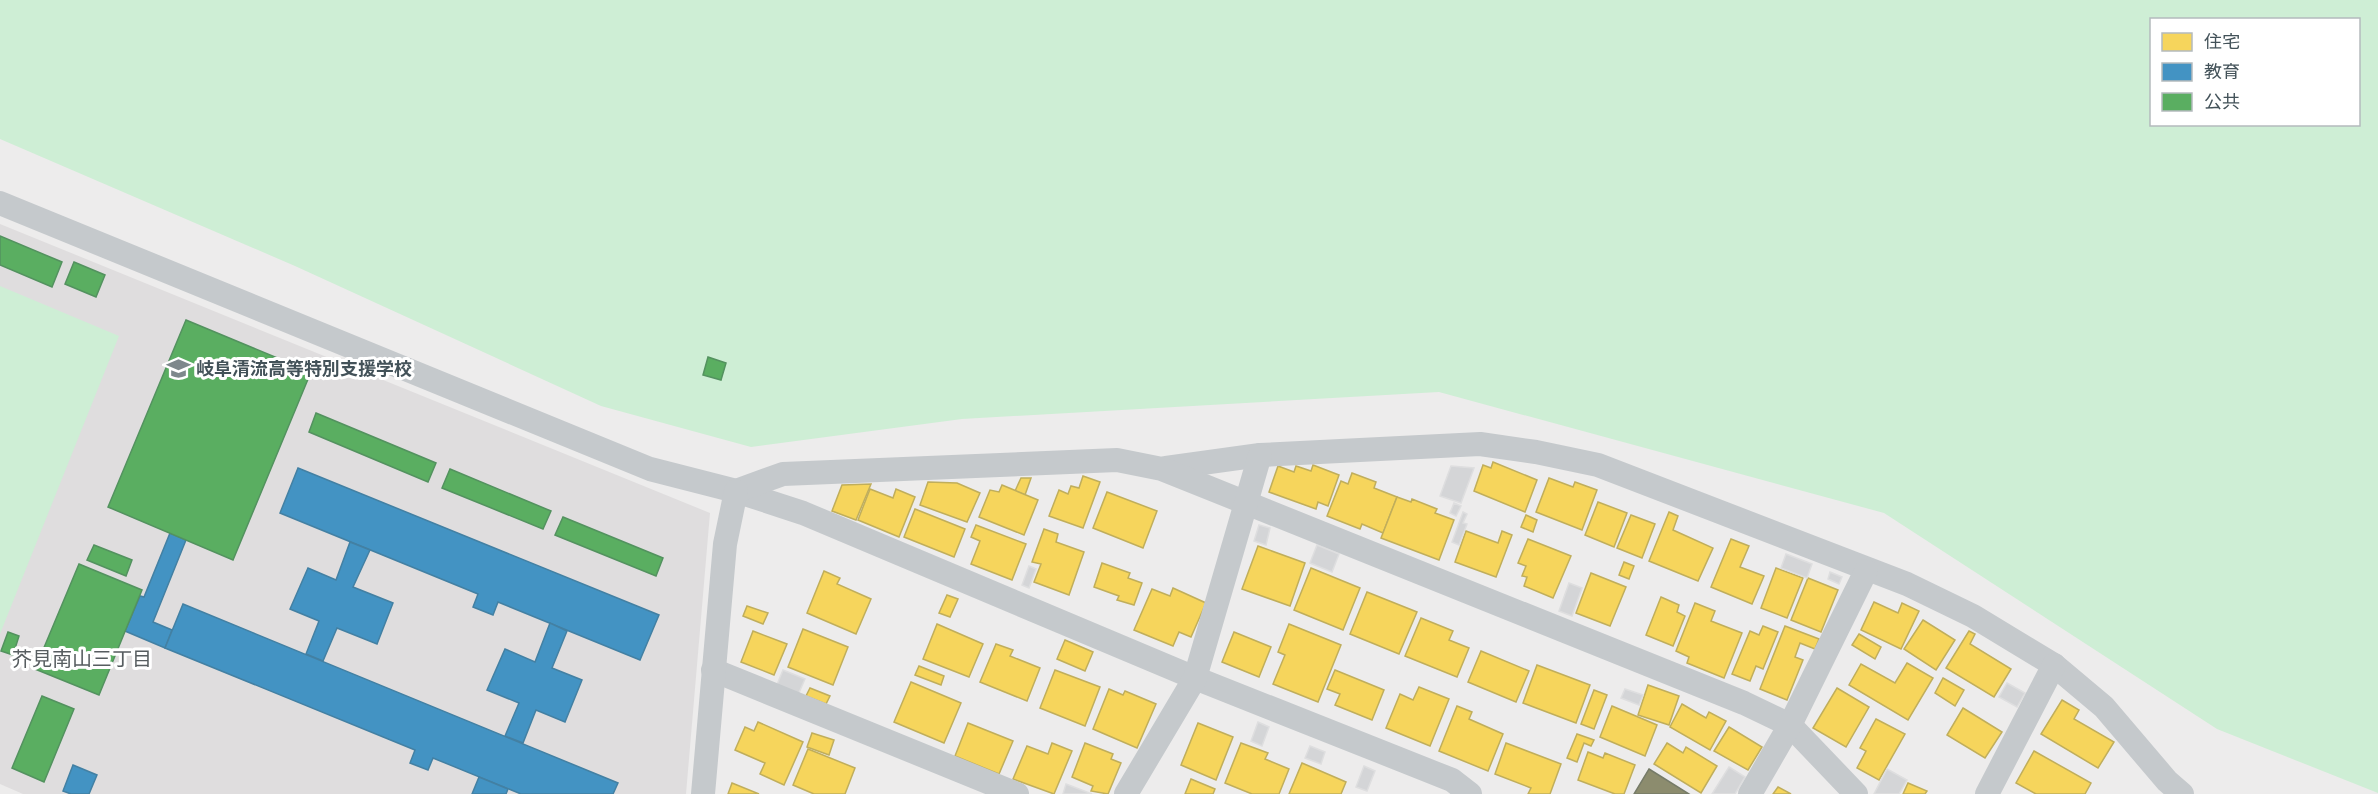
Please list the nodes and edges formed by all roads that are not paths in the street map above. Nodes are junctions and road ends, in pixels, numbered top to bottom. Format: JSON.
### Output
{"nodes":[{"id":1,"x":0,"y":203,"type":"edge"},
{"id":2,"x":1260,"y":455,"type":"junction"},
{"id":3,"x":1162,"y":469,"type":"junction"},
{"id":4,"x":736,"y":491,"type":"junction"},
{"id":5,"x":1246,"y":501,"type":"junction"},
{"id":6,"x":1866,"y":571,"type":"junction"},
{"id":7,"x":2054,"y":665,"type":"junction"},
{"id":8,"x":713,"y":670,"type":"junction"},
{"id":9,"x":1195,"y":678,"type":"junction"},
{"id":10,"x":1790,"y":725,"type":"junction"},
{"id":11,"x":703,"y":794,"type":"edge"},
{"id":12,"x":1017,"y":794,"type":"edge"},
{"id":13,"x":1126,"y":794,"type":"edge"},
{"id":14,"x":1470,"y":794,"type":"edge"},
{"id":15,"x":1750,"y":794,"type":"edge"},
{"id":16,"x":1856,"y":794,"type":"edge"},
{"id":17,"x":1987,"y":794,"type":"edge"},
{"id":18,"x":2182,"y":794,"type":"edge"}],
"edges":[{"from":1,"to":4,"type":"street"},
{"from":2,"to":3,"type":"street"},
{"from":2,"to":5,"type":"street"},
{"from":2,"to":6,"type":"street"},
{"from":3,"to":4,"type":"street"},
{"from":3,"to":5,"type":"street"},
{"from":4,"to":8,"type":"street"},
{"from":4,"to":9,"type":"street"},
{"from":5,"to":9,"type":"street"},
{"from":5,"to":10,"type":"street"},
{"from":6,"to":7,"type":"street"},
{"from":6,"to":10,"type":"street"},
{"from":7,"to":17,"type":"street"},
{"from":7,"to":18,"type":"street"},
{"from":8,"to":11,"type":"street"},
{"from":8,"to":12,"type":"street"},
{"from":9,"to":13,"type":"street"},
{"from":9,"to":14,"type":"street"},
{"from":10,"to":15,"type":"street"},
{"from":10,"to":16,"type":"street"}]}
